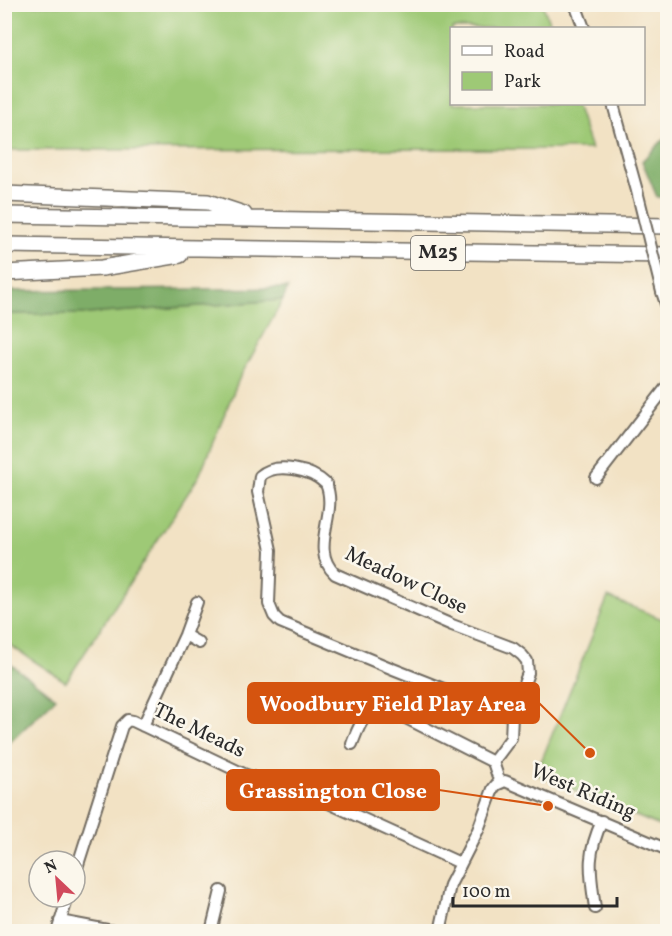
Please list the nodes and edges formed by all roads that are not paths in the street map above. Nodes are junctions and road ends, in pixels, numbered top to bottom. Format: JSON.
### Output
{"nodes":[{"id":1,"x":575,"y":4,"type":"edge"},
{"id":2,"x":584,"y":27,"type":"edge"},
{"id":3,"x":613,"y":105,"type":"edge"},
{"id":4,"x":4,"y":194,"type":"edge"},
{"id":5,"x":4,"y":215,"type":"edge"},
{"id":6,"x":259,"y":218,"type":"junction"},
{"id":7,"x":668,"y":226,"type":"edge"},
{"id":8,"x":4,"y":245,"type":"edge"},
{"id":9,"x":209,"y":250,"type":"junction"},
{"id":10,"x":668,"y":255,"type":"edge"},
{"id":11,"x":4,"y":273,"type":"edge"},
{"id":12,"x":668,"y":310,"type":"edge"},
{"id":13,"x":668,"y":385,"type":"edge"},
{"id":14,"x":596,"y":478,"type":"dead end"},
{"id":15,"x":197,"y":602,"type":"dead end"},
{"id":16,"x":185,"y":635,"type":"junction"},
{"id":17,"x":199,"y":643,"type":"dead end"},
{"id":18,"x":512,"y":716,"type":"junction"},
{"id":19,"x":143,"y":726,"type":"junction"},
{"id":20,"x":351,"y":744,"type":"dead end"},
{"id":21,"x":493,"y":762,"type":"junction"},
{"id":22,"x":500,"y":783,"type":"junction"},
{"id":23,"x":602,"y":821,"type":"junction"},
{"id":24,"x":83,"y":849,"type":"edge"},
{"id":25,"x":668,"y":850,"type":"edge"},
{"id":26,"x":460,"y":863,"type":"junction"},
{"id":27,"x":221,"y":891,"type":"dead end"},
{"id":28,"x":595,"y":908,"type":"dead end"},
{"id":29,"x":64,"y":909,"type":"edge"},
{"id":30,"x":58,"y":926,"type":"edge"},
{"id":31,"x":118,"y":932,"type":"edge"},
{"id":32,"x":211,"y":932,"type":"edge"},
{"id":33,"x":440,"y":932,"type":"edge"}],
"edges":[{"from":1,"to":2,"type":"street"},
{"from":3,"to":12,"type":"street","bridge":true},
{"from":4,"to":6,"type":"highway","number":"M25"},
{"from":5,"to":6,"type":"highway","number":"M25"},
{"from":6,"to":7,"type":"highway","number":"M25"},
{"from":8,"to":9,"type":"highway","number":"M25"},
{"from":9,"to":10,"type":"highway","number":"M25"},
{"from":9,"to":11,"type":"highway","number":"M25"},
{"from":13,"to":14,"type":"street"},
{"from":15,"to":16,"type":"street"},
{"from":16,"to":17,"type":"street"},
{"from":16,"to":19,"type":"street"},
{"from":18,"to":18,"type":"street","name":"Meadow Close"},
{"from":18,"to":21,"type":"street","name":"Meadow Close"},
{"from":19,"to":24,"type":"street","name":"The Meads"},
{"from":19,"to":26,"type":"street","name":"The Meads"},
{"from":20,"to":21,"type":"street"},
{"from":21,"to":22,"type":"street"},
{"from":22,"to":23,"type":"street","name":"West Riding"},
{"from":22,"to":26,"type":"street","name":"West Riding"},
{"from":23,"to":25,"type":"street","name":"West Riding"},
{"from":23,"to":28,"type":"street"},
{"from":26,"to":33,"type":"street","name":"West Riding"},
{"from":27,"to":32,"type":"street"},
{"from":29,"to":30,"type":"street"},
{"from":30,"to":31,"type":"street"}]}
